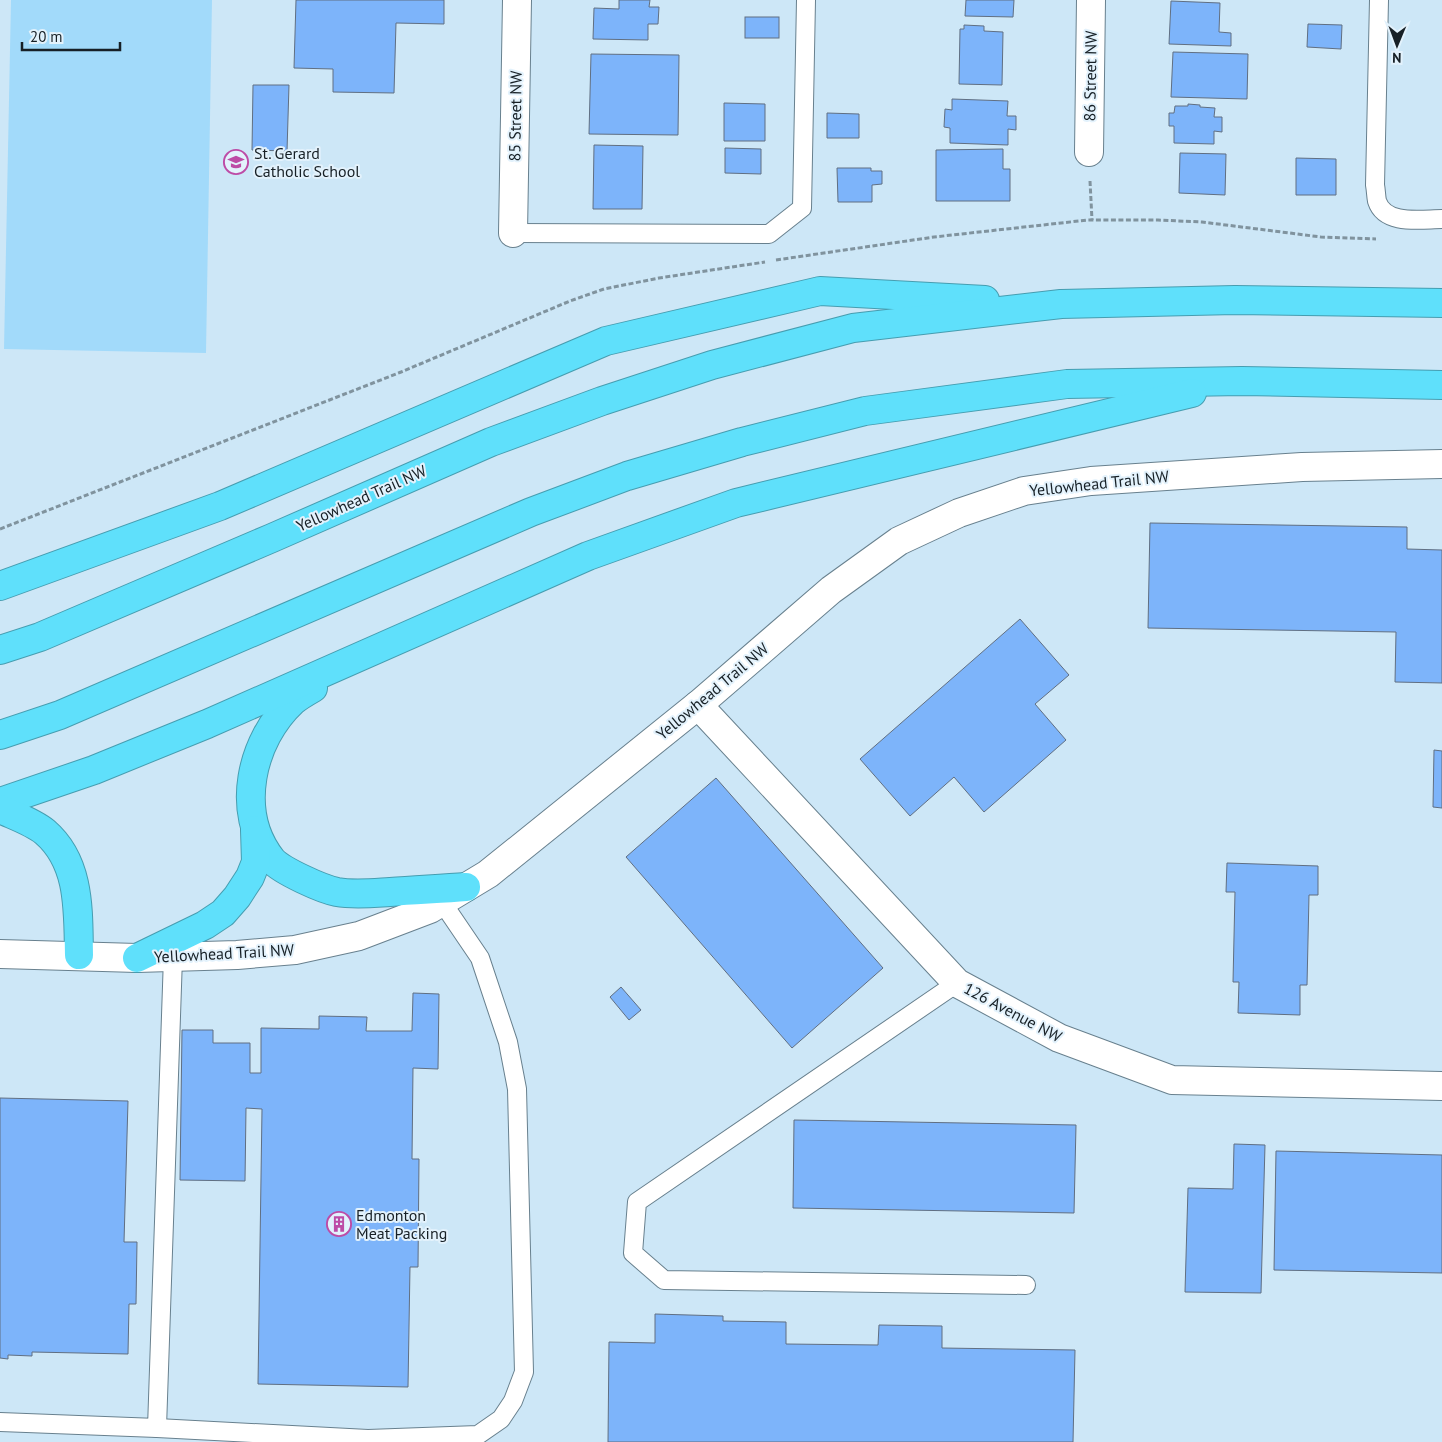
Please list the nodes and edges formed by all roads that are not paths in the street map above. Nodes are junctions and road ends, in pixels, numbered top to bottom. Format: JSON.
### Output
{"nodes":[{"id":1,"x":517,"y":0,"type":"edge"},
{"id":2,"x":806,"y":0,"type":"edge"},
{"id":3,"x":1091,"y":0,"type":"edge"},
{"id":4,"x":1379,"y":0,"type":"edge"},
{"id":5,"x":1089,"y":152,"type":"road end"},
{"id":6,"x":1442,"y":219,"type":"edge"},
{"id":7,"x":513,"y":233,"type":"joint"},
{"id":8,"x":1442,"y":303,"type":"edge"},
{"id":9,"x":1061,"y":304,"type":"junction"},
{"id":10,"x":1242,"y":381,"type":"junction"},
{"id":11,"x":1442,"y":385,"type":"edge"},
{"id":12,"x":1442,"y":464,"type":"edge"},
{"id":13,"x":0,"y":586,"type":"edge"},
{"id":14,"x":380,"y":647,"type":"junction"},
{"id":15,"x":0,"y":650,"type":"edge"},
{"id":16,"x":698,"y":705,"type":"junction"},
{"id":17,"x":0,"y":735,"type":"edge"},
{"id":18,"x":0,"y":802,"type":"edge"},
{"id":19,"x":0,"y":809,"type":"edge"},
{"id":20,"x":255,"y":830,"type":"junction"},
{"id":21,"x":466,"y":887,"type":"junction"},
{"id":22,"x":442,"y":902,"type":"junction"},
{"id":23,"x":0,"y":954,"type":"edge"},
{"id":24,"x":79,"y":956,"type":"junction"},
{"id":25,"x":173,"y":957,"type":"junction"},
{"id":26,"x":137,"y":958,"type":"junction"},
{"id":27,"x":957,"y":983,"type":"junction"},
{"id":28,"x":1442,"y":1086,"type":"edge"},
{"id":29,"x":1026,"y":1285,"type":"dead end"},
{"id":30,"x":0,"y":1422,"type":"edge"},
{"id":31,"x":157,"y":1428,"type":"junction"}],
"edges":[{"from":1,"to":7,"type":"street","name":"85 Street NW"},
{"from":2,"to":7,"type":"lane"},
{"from":3,"to":5,"type":"street","name":"86 Street NW"},
{"from":4,"to":6,"type":"lane"},
{"from":8,"to":9,"type":"highway","name":"Yellowhead Trail NW"},
{"from":9,"to":13,"type":"highway"},
{"from":9,"to":15,"type":"highway","name":"Yellowhead Trail NW"},
{"from":10,"to":11,"type":"highway"},
{"from":10,"to":14,"type":"highway"},
{"from":10,"to":17,"type":"highway"},
{"from":12,"to":16,"type":"street","name":"Yellowhead Trail NW"},
{"from":14,"to":18,"type":"highway"},
{"from":14,"to":20,"type":"highway"},
{"from":16,"to":21,"type":"street","name":"Yellowhead Trail NW"},
{"from":16,"to":27,"type":"street","name":"126 Avenue NW"},
{"from":19,"to":24,"type":"highway"},
{"from":20,"to":21,"type":"highway"},
{"from":20,"to":26,"type":"highway"},
{"from":21,"to":22,"type":"street","name":"Yellowhead Trail NW"},
{"from":22,"to":25,"type":"street","name":"Yellowhead Trail NW"},
{"from":22,"to":31,"type":"lane"},
{"from":23,"to":24,"type":"street","name":"Yellowhead Trail NW"},
{"from":24,"to":26,"type":"street","name":"Yellowhead Trail NW"},
{"from":25,"to":26,"type":"street","name":"Yellowhead Trail NW"},
{"from":25,"to":31,"type":"lane"},
{"from":27,"to":28,"type":"street","name":"126 Avenue NW"},
{"from":27,"to":29,"type":"lane"},
{"from":30,"to":31,"type":"lane"}]}
